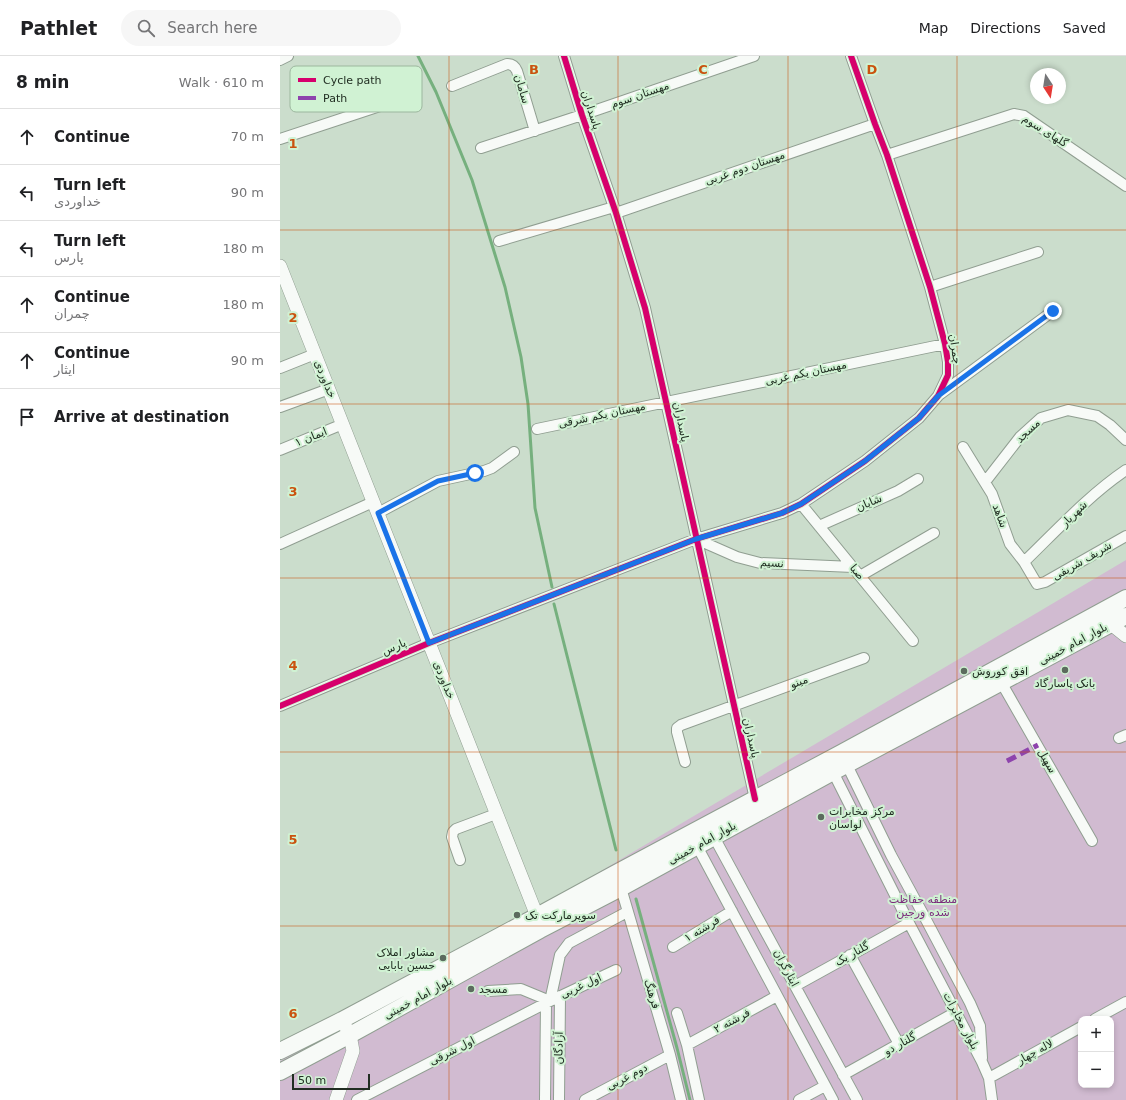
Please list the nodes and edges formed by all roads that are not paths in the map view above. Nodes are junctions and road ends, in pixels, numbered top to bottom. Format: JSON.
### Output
{"nodes":[{"id":1,"x":288,"y":56,"type":"edge"},
{"id":2,"x":564,"y":56,"type":"edge"},
{"id":3,"x":754,"y":56,"type":"edge"},
{"id":4,"x":851,"y":56,"type":"edge"},
{"id":5,"x":280,"y":60,"type":"edge"},
{"id":6,"x":452,"y":86,"type":"dead end"},
{"id":7,"x":362,"y":112,"type":"edge"},
{"id":8,"x":582,"y":115,"type":"junction"},
{"id":9,"x":875,"y":124,"type":"junction"},
{"id":10,"x":535,"y":131,"type":"junction"},
{"id":11,"x":280,"y":139,"type":"edge"},
{"id":12,"x":480,"y":148,"type":"dead end"},
{"id":13,"x":887,"y":155,"type":"junction"},
{"id":14,"x":1126,"y":186,"type":"edge"},
{"id":15,"x":615,"y":210,"type":"junction"},
{"id":16,"x":499,"y":241,"type":"dead end"},
{"id":17,"x":1038,"y":252,"type":"dead end"},
{"id":18,"x":280,"y":266,"type":"edge"},
{"id":19,"x":930,"y":287,"type":"junction"},
{"id":20,"x":1053,"y":311,"type":"dead end"},
{"id":21,"x":945,"y":344,"type":"junction"},
{"id":22,"x":315,"y":354,"type":"junction"},
{"id":23,"x":280,"y":368,"type":"edge"},
{"id":24,"x":329,"y":389,"type":"junction"},
{"id":25,"x":938,"y":396,"type":"junction"},
{"id":26,"x":667,"y":402,"type":"junction"},
{"id":27,"x":280,"y":407,"type":"edge"},
{"id":28,"x":343,"y":424,"type":"junction"},
{"id":29,"x":537,"y":429,"type":"dead end"},
{"id":30,"x":1126,"y":440,"type":"edge"},
{"id":31,"x":963,"y":447,"type":"dead end"},
{"id":32,"x":280,"y":450,"type":"edge"},
{"id":33,"x":514,"y":452,"type":"dead end"},
{"id":34,"x":1126,"y":470,"type":"edge"},
{"id":35,"x":918,"y":480,"type":"dead end"},
{"id":36,"x":985,"y":482,"type":"junction"},
{"id":37,"x":801,"y":504,"type":"junction"},
{"id":38,"x":376,"y":508,"type":"junction"},
{"id":39,"x":819,"y":526,"type":"junction"},
{"id":40,"x":934,"y":533,"type":"dead end"},
{"id":41,"x":1126,"y":536,"type":"edge"},
{"id":42,"x":696,"y":539,"type":"junction"},
{"id":43,"x":280,"y":544,"type":"edge"},
{"id":44,"x":1024,"y":562,"type":"junction"},
{"id":45,"x":853,"y":567,"type":"junction"},
{"id":46,"x":860,"y":576,"type":"junction"},
{"id":47,"x":1037,"y":584,"type":"joint"},
{"id":48,"x":1126,"y":598,"type":"edge"},
{"id":49,"x":1126,"y":616,"type":"edge"},
{"id":50,"x":1111,"y":624,"type":"junction"},
{"id":51,"x":1126,"y":636,"type":"edge"},
{"id":52,"x":913,"y":641,"type":"dead end"},
{"id":53,"x":429,"y":643,"type":"junction"},
{"id":54,"x":864,"y":658,"type":"dead end"},
{"id":55,"x":1001,"y":682,"type":"junction"},
{"id":56,"x":280,"y":706,"type":"edge"},
{"id":57,"x":734,"y":706,"type":"junction"},
{"id":58,"x":844,"y":759,"type":"junction"},
{"id":59,"x":685,"y":762,"type":"dead end"},
{"id":60,"x":830,"y":766,"type":"junction"},
{"id":61,"x":755,"y":798,"type":"junction"},
{"id":62,"x":496,"y":814,"type":"junction"},
{"id":63,"x":714,"y":837,"type":"junction"},
{"id":64,"x":1092,"y":841,"type":"dead end"},
{"id":65,"x":697,"y":846,"type":"junction"},
{"id":66,"x":460,"y":860,"type":"dead end"},
{"id":67,"x":621,"y":888,"type":"junction"},
{"id":68,"x":732,"y":911,"type":"junction"},
{"id":69,"x":627,"y":912,"type":"junction"},
{"id":70,"x":537,"y":916,"type":"junction"},
{"id":71,"x":908,"y":922,"type":"junction"},
{"id":72,"x":673,"y":947,"type":"dead end"},
{"id":73,"x":850,"y":955,"type":"junction"},
{"id":74,"x":616,"y":970,"type":"dead end"},
{"id":75,"x":795,"y":986,"type":"junction"},
{"id":76,"x":488,"y":991,"type":"dead end"},
{"id":77,"x":560,"y":996,"type":"junction"},
{"id":78,"x":777,"y":996,"type":"junction"},
{"id":79,"x":548,"y":1002,"type":"junction"},
{"id":80,"x":1126,"y":1002,"type":"edge"},
{"id":81,"x":677,"y":1012,"type":"dead end"},
{"id":82,"x":956,"y":1012,"type":"junction"},
{"id":83,"x":1100,"y":1016,"type":"edge"},
{"id":84,"x":342,"y":1020,"type":"junction"},
{"id":85,"x":1078,"y":1029,"type":"edge"},
{"id":86,"x":350,"y":1035,"type":"junction"},
{"id":87,"x":899,"y":1044,"type":"junction"},
{"id":88,"x":687,"y":1045,"type":"junction"},
{"id":89,"x":280,"y":1051,"type":"edge"},
{"id":90,"x":670,"y":1055,"type":"junction"},
{"id":91,"x":982,"y":1062,"type":"junction"},
{"id":92,"x":280,"y":1072,"type":"edge"},
{"id":93,"x":843,"y":1075,"type":"junction"},
{"id":94,"x":989,"y":1078,"type":"junction"},
{"id":95,"x":825,"y":1086,"type":"junction"},
{"id":96,"x":336,"y":1100,"type":"edge"},
{"id":97,"x":357,"y":1100,"type":"edge"},
{"id":98,"x":545,"y":1100,"type":"edge"},
{"id":99,"x":558,"y":1100,"type":"edge"},
{"id":100,"x":585,"y":1100,"type":"edge"},
{"id":101,"x":681,"y":1100,"type":"edge"},
{"id":102,"x":699,"y":1100,"type":"edge"},
{"id":103,"x":799,"y":1100,"type":"edge"},
{"id":104,"x":833,"y":1100,"type":"edge"},
{"id":105,"x":857,"y":1100,"type":"edge"},
{"id":106,"x":992,"y":1100,"type":"edge"}],
"edges":[{"from":1,"to":5,"type":"street"},
{"from":2,"to":8,"type":"street","name":"پاسداران"},
{"from":3,"to":8,"type":"street","name":"مهستان سوم"},
{"from":4,"to":9,"type":"street","name":"چمران"},
{"from":6,"to":10,"type":"street","name":"سامان"},
{"from":7,"to":11,"type":"street"},
{"from":8,"to":10,"type":"street","name":"مهستان سوم"},
{"from":8,"to":15,"type":"street","name":"پاسداران"},
{"from":9,"to":13,"type":"street","name":"چمران"},
{"from":9,"to":15,"type":"street","name":"مهستان دوم غربی"},
{"from":10,"to":12,"type":"street","name":"مهستان سوم"},
{"from":13,"to":14,"type":"street","name":"گلهای سوم"},
{"from":13,"to":19,"type":"street","name":"چمران"},
{"from":15,"to":16,"type":"street","name":"مهستان دوم غربی"},
{"from":15,"to":26,"type":"street","name":"پاسداران"},
{"from":17,"to":19,"type":"street"},
{"from":18,"to":22,"type":"street","name":"خداوردی"},
{"from":19,"to":21,"type":"street","name":"چمران"},
{"from":20,"to":25,"type":"street"},
{"from":21,"to":25,"type":"street","name":"چمران"},
{"from":21,"to":26,"type":"street","name":"مهستان یکم غربی"},
{"from":22,"to":23,"type":"street"},
{"from":22,"to":24,"type":"street","name":"خداوردی"},
{"from":24,"to":27,"type":"street"},
{"from":24,"to":28,"type":"street","name":"خداوردی"},
{"from":25,"to":37,"type":"street","name":"چمران"},
{"from":26,"to":29,"type":"street","name":"مهستان یکم شرقی"},
{"from":26,"to":42,"type":"street","name":"پاسداران"},
{"from":28,"to":32,"type":"street","name":"ایمان ۱"},
{"from":28,"to":38,"type":"street","name":"خداوردی"},
{"from":30,"to":36,"type":"street","name":"مسجد"},
{"from":31,"to":36,"type":"street","name":"شاهد"},
{"from":33,"to":38,"type":"street"},
{"from":34,"to":44,"type":"street","name":"شهریار"},
{"from":35,"to":39,"type":"street","name":"شایان"},
{"from":36,"to":44,"type":"street","name":"شاهد"},
{"from":37,"to":39,"type":"street","name":"صبا"},
{"from":37,"to":42,"type":"street","name":"چمران"},
{"from":38,"to":43,"type":"street"},
{"from":38,"to":53,"type":"street","name":"خداوردی"},
{"from":39,"to":45,"type":"street","name":"صبا"},
{"from":40,"to":46,"type":"street"},
{"from":41,"to":47,"type":"street","name":"شریف شریفی"},
{"from":42,"to":45,"type":"street","name":"نسیم"},
{"from":42,"to":53,"type":"street","name":"پارس"},
{"from":42,"to":57,"type":"street","name":"پاسداران"},
{"from":44,"to":47,"type":"street","name":"شاهد"},
{"from":45,"to":46,"type":"street","name":"صبا"},
{"from":46,"to":52,"type":"street","name":"صبا"},
{"from":48,"to":58,"type":"main road","name":"بلوار امام خمینی"},
{"from":49,"to":50,"type":"main road","name":"بلوار امام خمینی"},
{"from":50,"to":51,"type":"street"},
{"from":50,"to":55,"type":"main road","name":"بلوار امام خمینی"},
{"from":53,"to":56,"type":"street","name":"پارس"},
{"from":53,"to":62,"type":"street","name":"خداوردی"},
{"from":54,"to":57,"type":"street","name":"مینو"},
{"from":55,"to":58,"type":"main road","name":"بلوار امام خمینی"},
{"from":55,"to":64,"type":"street","name":"سهیل"},
{"from":57,"to":59,"type":"street","name":"مینو"},
{"from":57,"to":61,"type":"street","name":"پاسداران"},
{"from":58,"to":60,"type":"main road","name":"بلوار امام خمینی"},
{"from":58,"to":91,"type":"street","name":"بلوار مخابرات"},
{"from":60,"to":61,"type":"main road","name":"بلوار امام خمینی"},
{"from":60,"to":63,"type":"main road","name":"بلوار امام خمینی"},
{"from":60,"to":71,"type":"street","name":"بلوار مخابرات"},
{"from":61,"to":70,"type":"main road","name":"بلوار امام خمینی"},
{"from":62,"to":66,"type":"street"},
{"from":62,"to":70,"type":"street","name":"خداوردی"},
{"from":63,"to":65,"type":"main road","name":"بلوار امام خمینی"},
{"from":63,"to":75,"type":"street","name":"ایثارگران"},
{"from":65,"to":67,"type":"main road","name":"بلوار امام خمینی"},
{"from":65,"to":68,"type":"street","name":"ایثارگران"},
{"from":67,"to":69,"type":"street","name":"فرهنگ"},
{"from":67,"to":86,"type":"main road","name":"بلوار امام خمینی"},
{"from":68,"to":72,"type":"street","name":"فرشته ۱"},
{"from":68,"to":78,"type":"street","name":"ایثارگران"},
{"from":69,"to":79,"type":"street","name":"آزادگان"},
{"from":69,"to":90,"type":"street","name":"فرهنگ"},
{"from":70,"to":84,"type":"main road","name":"بلوار امام خمینی"},
{"from":71,"to":73,"type":"street","name":"گلنار یک"},
{"from":71,"to":82,"type":"street","name":"بلوار مخابرات"},
{"from":73,"to":75,"type":"street","name":"گلنار یک"},
{"from":73,"to":87,"type":"street"},
{"from":74,"to":77,"type":"street","name":"اول غربی"},
{"from":75,"to":93,"type":"street","name":"ایثارگران"},
{"from":76,"to":79,"type":"street"},
{"from":77,"to":79,"type":"street","name":"اول غربی"},
{"from":77,"to":99,"type":"street","name":"آزادگان"},
{"from":78,"to":88,"type":"street","name":"فرشته ۲"},
{"from":78,"to":95,"type":"street","name":"ایثارگران"},
{"from":79,"to":97,"type":"street","name":"اول شرقی"},
{"from":79,"to":98,"type":"street","name":"آزادگان"},
{"from":80,"to":83,"type":"street"},
{"from":81,"to":88,"type":"street"},
{"from":82,"to":87,"type":"street","name":"گلنار دو"},
{"from":82,"to":91,"type":"street","name":"بلوار مخابرات"},
{"from":84,"to":86,"type":"street"},
{"from":84,"to":89,"type":"main road","name":"بلوار امام خمینی"},
{"from":85,"to":94,"type":"street","name":"لاله چهار"},
{"from":86,"to":92,"type":"main road","name":"بلوار امام خمینی"},
{"from":86,"to":96,"type":"street"},
{"from":87,"to":93,"type":"street","name":"گلنار دو"},
{"from":88,"to":102,"type":"street"},
{"from":90,"to":100,"type":"street","name":"دوم غربی"},
{"from":90,"to":101,"type":"street","name":"فرهنگ"},
{"from":91,"to":94,"type":"street"},
{"from":93,"to":105,"type":"street","name":"ایثارگران"},
{"from":94,"to":106,"type":"street"},
{"from":95,"to":103,"type":"street"},
{"from":95,"to":104,"type":"street","name":"ایثارگران"}]}
